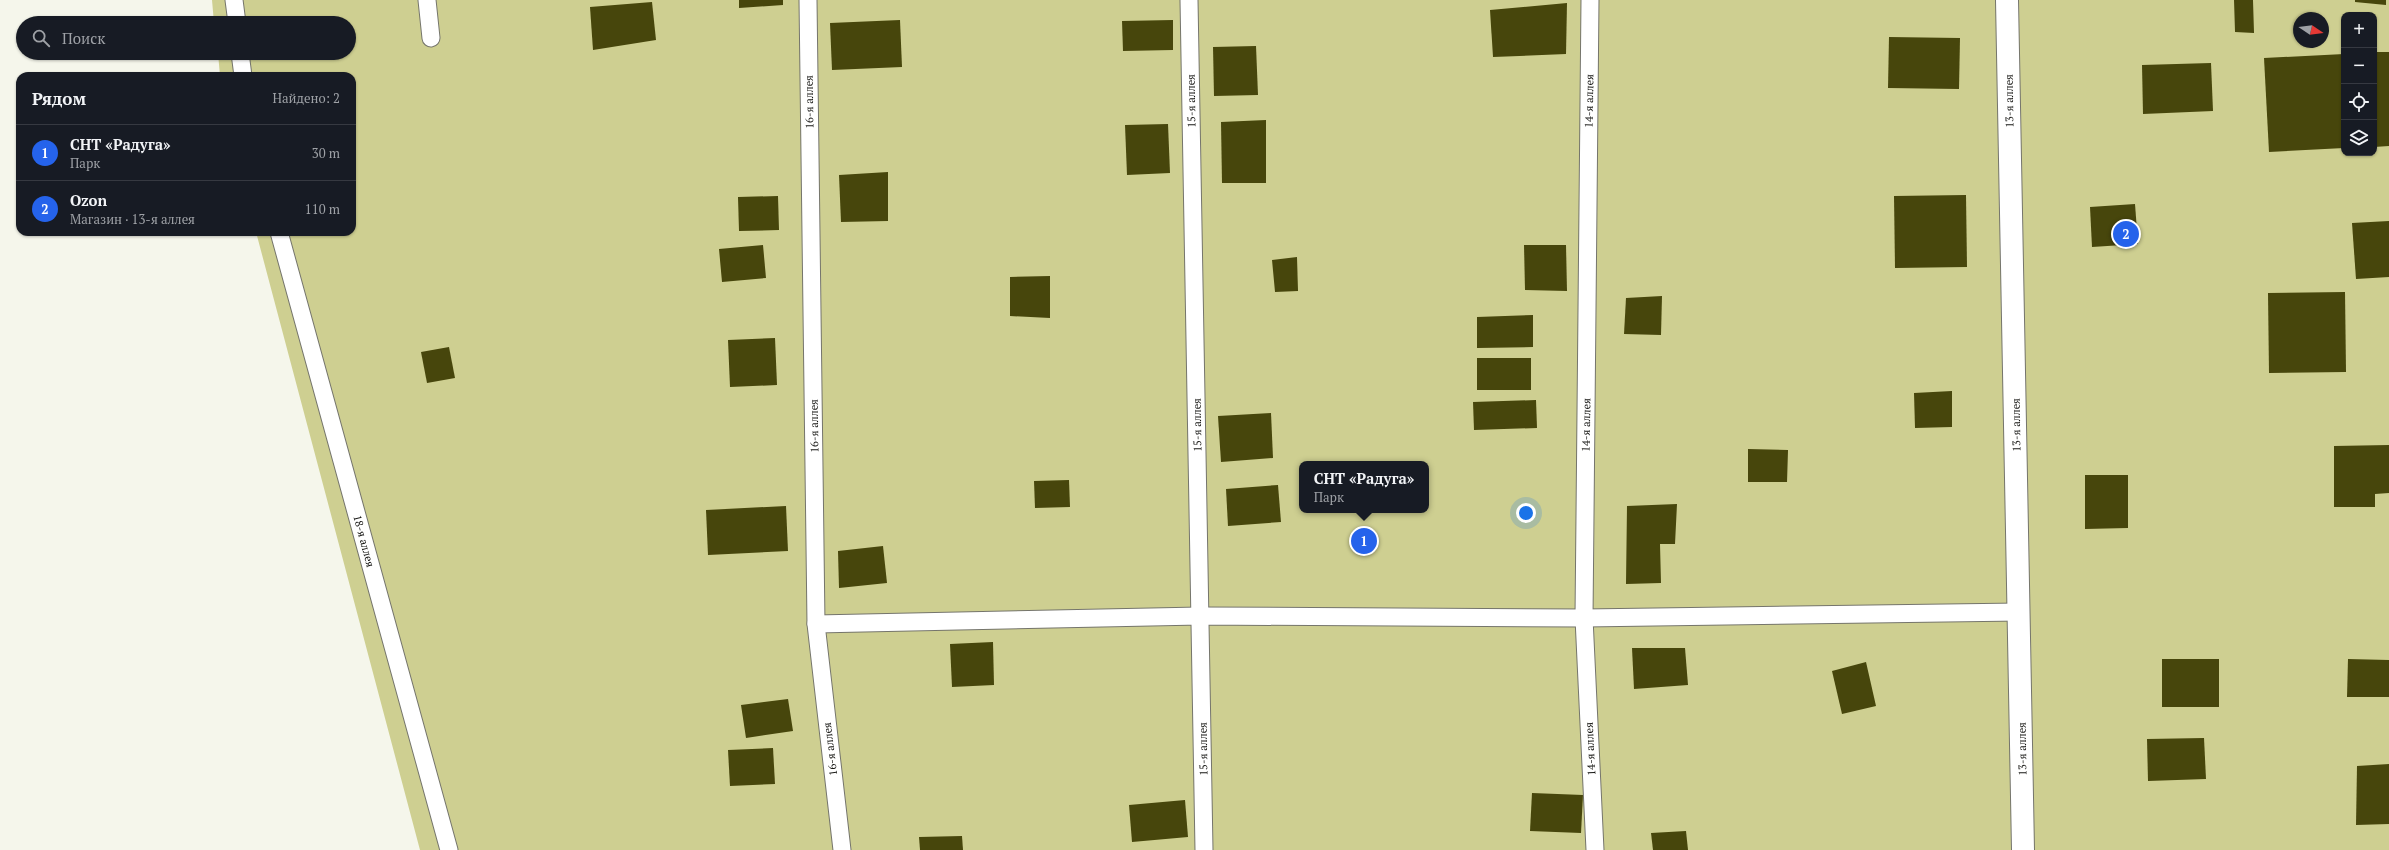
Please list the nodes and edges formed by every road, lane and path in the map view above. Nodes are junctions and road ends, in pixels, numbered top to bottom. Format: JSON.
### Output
{"nodes":[{"id":1,"x":234,"y":0,"type":"edge"},
{"id":2,"x":427,"y":0,"type":"edge"},
{"id":3,"x":808,"y":0,"type":"edge"},
{"id":4,"x":1189,"y":0,"type":"edge"},
{"id":5,"x":1590,"y":0,"type":"edge"},
{"id":6,"x":2007,"y":0,"type":"edge"},
{"id":7,"x":236,"y":16,"type":"edge"},
{"id":8,"x":431,"y":38,"type":"dead end"},
{"id":9,"x":241,"y":60,"type":"edge"},
{"id":10,"x":242,"y":72,"type":"edge"},
{"id":11,"x":280,"y":236,"type":"edge"},
{"id":12,"x":2020,"y":612,"type":"junction"},
{"id":13,"x":1200,"y":616,"type":"junction"},
{"id":14,"x":1584,"y":618,"type":"junction"},
{"id":15,"x":816,"y":624,"type":"junction"},
{"id":16,"x":449,"y":850,"type":"edge"},
{"id":17,"x":842,"y":850,"type":"edge"},
{"id":18,"x":1204,"y":850,"type":"edge"},
{"id":19,"x":1595,"y":850,"type":"edge"},
{"id":20,"x":2023,"y":850,"type":"edge"}],
"edges":[{"from":1,"to":7,"type":"lane"},
{"from":2,"to":8,"type":"lane"},
{"from":3,"to":15,"type":"lane","name":"16-я аллея"},
{"from":4,"to":13,"type":"lane","name":"15-я аллея"},
{"from":5,"to":14,"type":"lane","name":"14-я аллея"},
{"from":6,"to":12,"type":"street","name":"13-я аллея"},
{"from":9,"to":10,"type":"lane"},
{"from":11,"to":16,"type":"lane","name":"18-я аллея"},
{"from":12,"to":14,"type":"lane"},
{"from":12,"to":20,"type":"street","name":"13-я аллея"},
{"from":13,"to":14,"type":"lane"},
{"from":13,"to":15,"type":"lane"},
{"from":13,"to":18,"type":"lane","name":"15-я аллея"},
{"from":14,"to":19,"type":"lane","name":"14-я аллея"},
{"from":15,"to":17,"type":"lane","name":"16-я аллея"}]}
